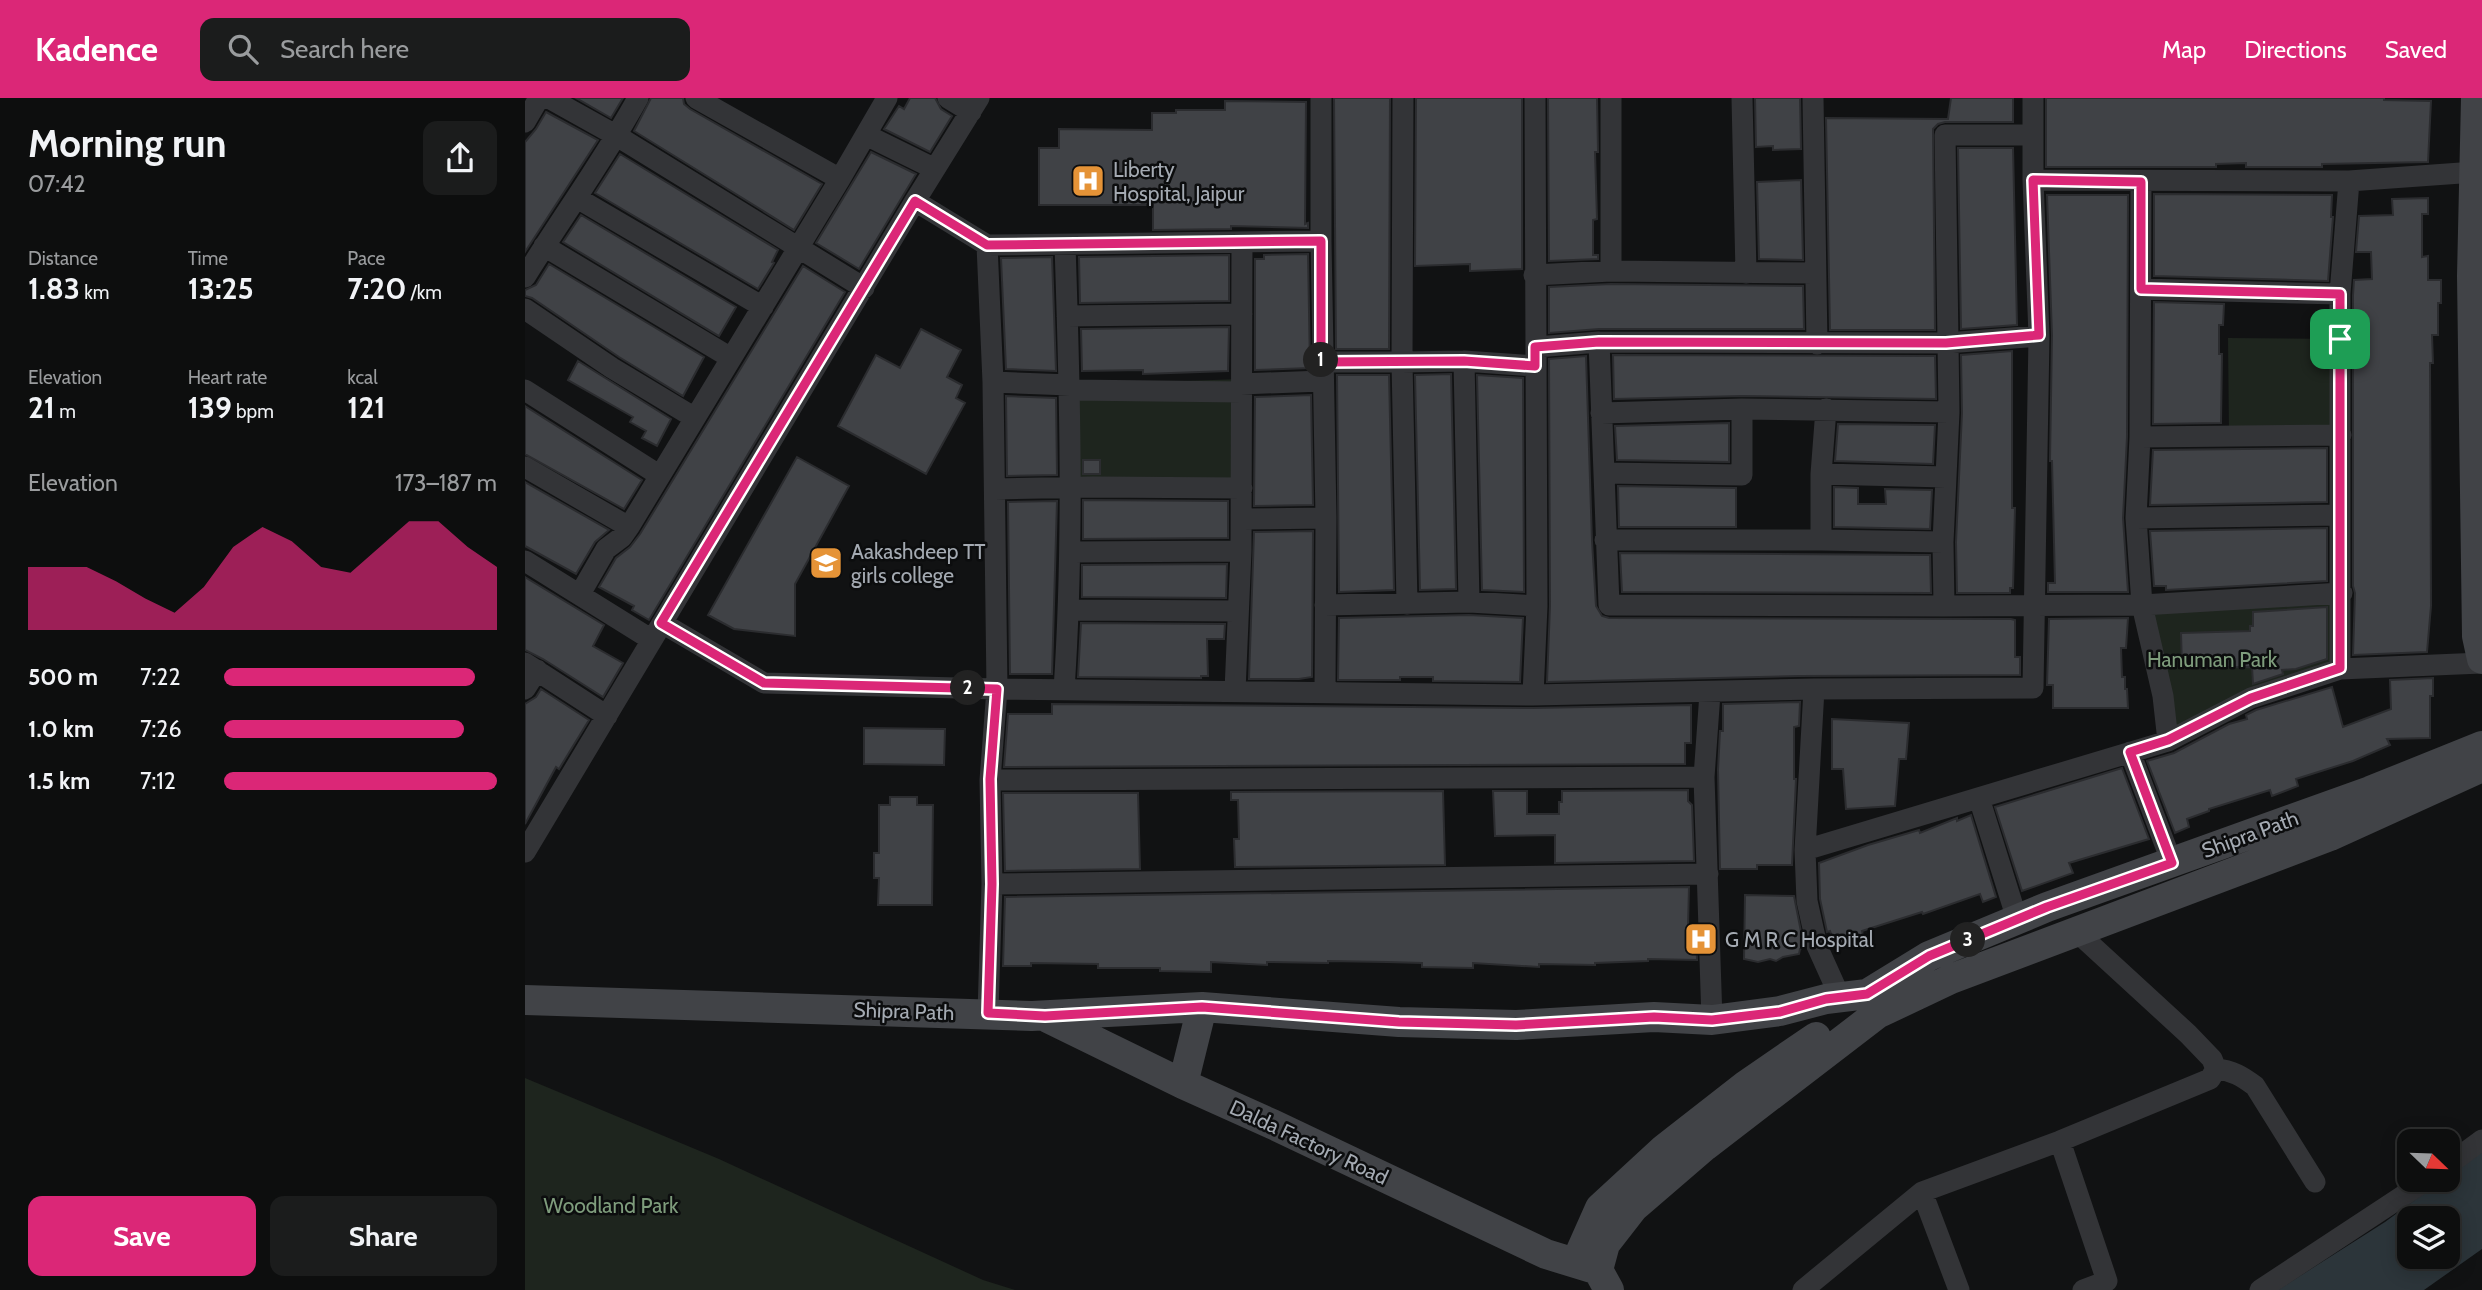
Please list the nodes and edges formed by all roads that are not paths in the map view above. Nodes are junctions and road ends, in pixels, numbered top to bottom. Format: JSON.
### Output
{"nodes":[{"id":1,"x":538,"y":98,"type":"edge"},
{"id":2,"x":549,"y":98,"type":"edge"},
{"id":3,"x":638,"y":98,"type":"edge"},
{"id":4,"x":696,"y":98,"type":"edge"},
{"id":5,"x":887,"y":98,"type":"edge"},
{"id":6,"x":948,"y":98,"type":"edge"},
{"id":7,"x":1321,"y":98,"type":"edge"},
{"id":8,"x":1403,"y":98,"type":"edge"},
{"id":9,"x":1535,"y":98,"type":"edge"},
{"id":10,"x":1611,"y":98,"type":"edge"},
{"id":11,"x":1742,"y":98,"type":"edge"},
{"id":12,"x":1813,"y":98,"type":"edge"},
{"id":13,"x":2033,"y":98,"type":"edge"},
{"id":14,"x":2476,"y":98,"type":"edge"},
{"id":15,"x":975,"y":105,"type":"edge"},
{"id":16,"x":525,"y":122,"type":"edge"},
{"id":17,"x":866,"y":135,"type":"junction"},
{"id":18,"x":2033,"y":135,"type":"junction"},
{"id":19,"x":617,"y":136,"type":"junction"},
{"id":20,"x":2477,"y":159,"type":"edge"},
{"id":21,"x":935,"y":169,"type":"junction"},
{"id":22,"x":841,"y":180,"type":"junction"},
{"id":23,"x":2033,"y":180,"type":"junction"},
{"id":24,"x":2349,"y":181,"type":"junction"},
{"id":25,"x":2141,"y":182,"type":"junction"},
{"id":26,"x":577,"y":198,"type":"junction"},
{"id":27,"x":915,"y":201,"type":"junction"},
{"id":28,"x":1321,"y":241,"type":"junction"},
{"id":29,"x":1242,"y":242,"type":"junction"},
{"id":30,"x":987,"y":245,"type":"junction"},
{"id":31,"x":1065,"y":245,"type":"junction"},
{"id":32,"x":544,"y":246,"type":"junction"},
{"id":33,"x":799,"y":246,"type":"junction"},
{"id":34,"x":1611,"y":271,"type":"junction"},
{"id":35,"x":1815,"y":273,"type":"junction"},
{"id":36,"x":1746,"y":274,"type":"junction"},
{"id":37,"x":1534,"y":275,"type":"junction"},
{"id":38,"x":2477,"y":276,"type":"edge"},
{"id":39,"x":525,"y":277,"type":"edge"},
{"id":40,"x":864,"y":288,"type":"junction"},
{"id":41,"x":2141,"y":289,"type":"junction"},
{"id":42,"x":2340,"y":294,"type":"junction"},
{"id":43,"x":763,"y":307,"type":"junction"},
{"id":44,"x":525,"y":309,"type":"edge"},
{"id":45,"x":1242,"y":314,"type":"junction"},
{"id":46,"x":1067,"y":316,"type":"junction"},
{"id":47,"x":2039,"y":335,"type":"junction"},
{"id":48,"x":1599,"y":342,"type":"junction"},
{"id":49,"x":1946,"y":343,"type":"junction"},
{"id":50,"x":1817,"y":344,"type":"junction"},
{"id":51,"x":1535,"y":356,"type":"junction"},
{"id":52,"x":731,"y":358,"type":"junction"},
{"id":53,"x":1464,"y":361,"type":"junction"},
{"id":54,"x":1402,"y":362,"type":"junction"},
{"id":55,"x":1322,"y":371,"type":"junction"},
{"id":56,"x":993,"y":382,"type":"junction"},
{"id":57,"x":1070,"y":388,"type":"junction"},
{"id":58,"x":1242,"y":388,"type":"junction"},
{"id":59,"x":525,"y":390,"type":"edge"},
{"id":60,"x":1742,"y":409,"type":"junction"},
{"id":61,"x":1826,"y":409,"type":"junction"},
{"id":62,"x":1949,"y":412,"type":"junction"},
{"id":63,"x":1601,"y":413,"type":"junction"},
{"id":64,"x":695,"y":418,"type":"junction"},
{"id":65,"x":2341,"y":435,"type":"junction"},
{"id":66,"x":2140,"y":437,"type":"junction"},
{"id":67,"x":525,"y":467,"type":"edge"},
{"id":68,"x":1604,"y":473,"type":"junction"},
{"id":69,"x":1821,"y":474,"type":"junction"},
{"id":70,"x":659,"y":475,"type":"junction"},
{"id":71,"x":1946,"y":477,"type":"junction"},
{"id":72,"x":1071,"y":487,"type":"junction"},
{"id":73,"x":1242,"y":488,"type":"junction"},
{"id":74,"x":995,"y":489,"type":"junction"},
{"id":75,"x":2340,"y":515,"type":"junction"},
{"id":76,"x":1325,"y":518,"type":"junction"},
{"id":77,"x":2136,"y":518,"type":"junction"},
{"id":78,"x":1242,"y":519,"type":"junction"},
{"id":79,"x":629,"y":527,"type":"junction"},
{"id":80,"x":1605,"y":540,"type":"junction"},
{"id":81,"x":1821,"y":540,"type":"junction"},
{"id":82,"x":1943,"y":542,"type":"junction"},
{"id":83,"x":1241,"y":551,"type":"junction"},
{"id":84,"x":1071,"y":552,"type":"junction"},
{"id":85,"x":525,"y":561,"type":"edge"},
{"id":86,"x":2341,"y":593,"type":"junction"},
{"id":87,"x":580,"y":594,"type":"junction"},
{"id":88,"x":1469,"y":602,"type":"junction"},
{"id":89,"x":1407,"y":604,"type":"junction"},
{"id":90,"x":1325,"y":605,"type":"junction"},
{"id":91,"x":2142,"y":605,"type":"junction"},
{"id":92,"x":1537,"y":606,"type":"junction"},
{"id":93,"x":1944,"y":606,"type":"junction"},
{"id":94,"x":2033,"y":606,"type":"junction"},
{"id":95,"x":1069,"y":610,"type":"junction"},
{"id":96,"x":1238,"y":611,"type":"junction"},
{"id":97,"x":657,"y":631,"type":"junction"},
{"id":98,"x":2481,"y":648,"type":"edge"},
{"id":99,"x":531,"y":666,"type":"edge"},
{"id":100,"x":2340,"y":668,"type":"junction"},
{"id":101,"x":525,"y":689,"type":"edge"},
{"id":102,"x":997,"y":689,"type":"junction"},
{"id":103,"x":1814,"y":689,"type":"junction"},
{"id":104,"x":1064,"y":690,"type":"junction"},
{"id":105,"x":1235,"y":691,"type":"junction"},
{"id":106,"x":1325,"y":691,"type":"junction"},
{"id":107,"x":1710,"y":693,"type":"junction"},
{"id":108,"x":1533,"y":695,"type":"junction"},
{"id":109,"x":607,"y":716,"type":"junction"},
{"id":110,"x":2168,"y":740,"type":"junction"},
{"id":111,"x":2482,"y":746,"type":"edge"},
{"id":112,"x":2130,"y":752,"type":"junction"},
{"id":113,"x":2482,"y":767,"type":"edge"},
{"id":114,"x":1705,"y":777,"type":"junction"},
{"id":115,"x":990,"y":779,"type":"junction"},
{"id":116,"x":1979,"y":798,"type":"junction"},
{"id":117,"x":1805,"y":850,"type":"junction"},
{"id":118,"x":525,"y":852,"type":"edge"},
{"id":119,"x":2172,"y":863,"type":"junction"},
{"id":120,"x":1708,"y":874,"type":"junction"},
{"id":121,"x":992,"y":884,"type":"junction"},
{"id":122,"x":2017,"y":919,"type":"junction"},
{"id":123,"x":2078,"y":933,"type":"junction"},
{"id":124,"x":1866,"y":999,"type":"junction"},
{"id":125,"x":525,"y":1000,"type":"edge"},
{"id":126,"x":1202,"y":1007,"type":"junction"},
{"id":127,"x":988,"y":1013,"type":"junction"},
{"id":128,"x":1045,"y":1016,"type":"junction"},
{"id":129,"x":1712,"y":1020,"type":"junction"},
{"id":130,"x":2216,"y":1069,"type":"junction"},
{"id":131,"x":1183,"y":1084,"type":"junction"},
{"id":132,"x":2482,"y":1140,"type":"edge"},
{"id":133,"x":2060,"y":1141,"type":"junction"},
{"id":134,"x":2461,"y":1155,"type":"edge"},
{"id":135,"x":2315,"y":1182,"type":"dead end"},
{"id":136,"x":1922,"y":1192,"type":"junction"},
{"id":137,"x":2409,"y":1192,"type":"edge"},
{"id":138,"x":1590,"y":1279,"type":"edge"},
{"id":139,"x":2108,"y":1286,"type":"edge"},
{"id":140,"x":1803,"y":1290,"type":"edge"},
{"id":141,"x":1959,"y":1290,"type":"edge"},
{"id":142,"x":2083,"y":1290,"type":"edge"},
{"id":143,"x":2260,"y":1290,"type":"edge"}],
"edges":[{"from":1,"to":16,"type":"street"},
{"from":2,"to":19,"type":"street"},
{"from":3,"to":19,"type":"street"},
{"from":4,"to":22,"type":"street"},
{"from":5,"to":17,"type":"street"},
{"from":6,"to":15,"type":"street"},
{"from":7,"to":28,"type":"street"},
{"from":8,"to":54,"type":"street"},
{"from":9,"to":37,"type":"street"},
{"from":10,"to":34,"type":"street"},
{"from":11,"to":36,"type":"street"},
{"from":12,"to":35,"type":"street"},
{"from":13,"to":18,"type":"street"},
{"from":14,"to":20,"type":"street"},
{"from":15,"to":21,"type":"street"},
{"from":17,"to":21,"type":"street"},
{"from":17,"to":22,"type":"street"},
{"from":18,"to":23,"type":"street"},
{"from":18,"to":49,"type":"street"},
{"from":19,"to":26,"type":"street"},
{"from":19,"to":33,"type":"street"},
{"from":20,"to":24,"type":"street"},
{"from":20,"to":38,"type":"street"},
{"from":21,"to":27,"type":"street"},
{"from":22,"to":33,"type":"street"},
{"from":23,"to":25,"type":"street"},
{"from":23,"to":47,"type":"street"},
{"from":24,"to":25,"type":"street"},
{"from":24,"to":42,"type":"street"},
{"from":25,"to":41,"type":"street"},
{"from":26,"to":32,"type":"street"},
{"from":26,"to":43,"type":"street"},
{"from":27,"to":30,"type":"street"},
{"from":27,"to":40,"type":"street"},
{"from":28,"to":29,"type":"street"},
{"from":28,"to":55,"type":"street"},
{"from":29,"to":31,"type":"street"},
{"from":29,"to":45,"type":"street"},
{"from":30,"to":31,"type":"street"},
{"from":30,"to":56,"type":"street"},
{"from":31,"to":46,"type":"street"},
{"from":32,"to":39,"type":"street"},
{"from":32,"to":52,"type":"street"},
{"from":33,"to":40,"type":"street"},
{"from":33,"to":43,"type":"street"},
{"from":34,"to":36,"type":"street"},
{"from":34,"to":37,"type":"street"},
{"from":35,"to":36,"type":"street"},
{"from":35,"to":50,"type":"street"},
{"from":37,"to":51,"type":"street"},
{"from":38,"to":98,"type":"street"},
{"from":40,"to":97,"type":"street"},
{"from":41,"to":42,"type":"street"},
{"from":41,"to":66,"type":"street"},
{"from":42,"to":65,"type":"street"},
{"from":43,"to":52,"type":"street"},
{"from":44,"to":64,"type":"street"},
{"from":45,"to":46,"type":"street"},
{"from":45,"to":58,"type":"street"},
{"from":46,"to":57,"type":"street"},
{"from":47,"to":49,"type":"street"},
{"from":47,"to":94,"type":"street"},
{"from":48,"to":50,"type":"street"},
{"from":48,"to":51,"type":"street"},
{"from":48,"to":63,"type":"street"},
{"from":49,"to":50,"type":"street"},
{"from":49,"to":62,"type":"street"},
{"from":51,"to":53,"type":"street"},
{"from":51,"to":92,"type":"street"},
{"from":52,"to":64,"type":"street"},
{"from":53,"to":54,"type":"street"},
{"from":53,"to":88,"type":"street"},
{"from":54,"to":55,"type":"street"},
{"from":54,"to":89,"type":"street"},
{"from":55,"to":58,"type":"street"},
{"from":55,"to":76,"type":"street"},
{"from":56,"to":57,"type":"street"},
{"from":56,"to":74,"type":"street"},
{"from":57,"to":58,"type":"street"},
{"from":57,"to":72,"type":"street"},
{"from":58,"to":73,"type":"street"},
{"from":59,"to":70,"type":"street"},
{"from":60,"to":61,"type":"street"},
{"from":60,"to":63,"type":"street"},
{"from":60,"to":68,"type":"street"},
{"from":61,"to":62,"type":"street"},
{"from":61,"to":69,"type":"street"},
{"from":62,"to":71,"type":"street"},
{"from":63,"to":68,"type":"street"},
{"from":64,"to":70,"type":"street"},
{"from":65,"to":66,"type":"street"},
{"from":65,"to":75,"type":"street"},
{"from":66,"to":77,"type":"street"},
{"from":67,"to":79,"type":"street"},
{"from":68,"to":80,"type":"street"},
{"from":69,"to":71,"type":"street"},
{"from":69,"to":81,"type":"street"},
{"from":70,"to":79,"type":"street"},
{"from":71,"to":82,"type":"street"},
{"from":72,"to":73,"type":"street"},
{"from":72,"to":74,"type":"street"},
{"from":72,"to":84,"type":"street"},
{"from":73,"to":78,"type":"street"},
{"from":74,"to":102,"type":"street"},
{"from":75,"to":77,"type":"street"},
{"from":75,"to":86,"type":"street"},
{"from":76,"to":78,"type":"street"},
{"from":76,"to":90,"type":"street"},
{"from":77,"to":91,"type":"street"},
{"from":78,"to":83,"type":"street"},
{"from":79,"to":87,"type":"street"},
{"from":80,"to":81,"type":"street"},
{"from":80,"to":93,"type":"street"},
{"from":81,"to":82,"type":"street"},
{"from":82,"to":93,"type":"street"},
{"from":83,"to":84,"type":"street"},
{"from":83,"to":96,"type":"street"},
{"from":84,"to":95,"type":"street"},
{"from":85,"to":87,"type":"street"},
{"from":86,"to":91,"type":"street"},
{"from":86,"to":100,"type":"street"},
{"from":87,"to":97,"type":"street"},
{"from":88,"to":89,"type":"street"},
{"from":88,"to":92,"type":"street"},
{"from":89,"to":90,"type":"street"},
{"from":90,"to":106,"type":"street"},
{"from":91,"to":94,"type":"street"},
{"from":91,"to":110,"type":"street"},
{"from":92,"to":108,"type":"street"},
{"from":93,"to":94,"type":"street"},
{"from":94,"to":103,"type":"street"},
{"from":95,"to":96,"type":"street"},
{"from":95,"to":104,"type":"street"},
{"from":96,"to":105,"type":"street"},
{"from":97,"to":102,"type":"street"},
{"from":97,"to":109,"type":"street"},
{"from":98,"to":100,"type":"street"},
{"from":99,"to":101,"type":"street"},
{"from":99,"to":109,"type":"street"},
{"from":100,"to":110,"type":"street"},
{"from":102,"to":104,"type":"street"},
{"from":102,"to":115,"type":"street"},
{"from":103,"to":107,"type":"street"},
{"from":103,"to":117,"type":"street"},
{"from":104,"to":105,"type":"street"},
{"from":105,"to":106,"type":"street"},
{"from":106,"to":108,"type":"street"},
{"from":107,"to":108,"type":"street"},
{"from":107,"to":114,"type":"street"},
{"from":109,"to":118,"type":"street"},
{"from":110,"to":112,"type":"street"},
{"from":111,"to":119,"type":"street","name":"Shipra Path"},
{"from":112,"to":116,"type":"street"},
{"from":112,"to":119,"type":"street"},
{"from":113,"to":123,"type":"street","name":"Shipra Path"},
{"from":114,"to":115,"type":"street"},
{"from":114,"to":120,"type":"street"},
{"from":115,"to":121,"type":"street"},
{"from":116,"to":117,"type":"street"},
{"from":116,"to":122,"type":"street"},
{"from":117,"to":124,"type":"street"},
{"from":119,"to":122,"type":"street","name":"Shipra Path"},
{"from":120,"to":121,"type":"street"},
{"from":120,"to":129,"type":"street"},
{"from":121,"to":127,"type":"street"},
{"from":122,"to":124,"type":"street","name":"Shipra Path"},
{"from":123,"to":124,"type":"street","name":"Shipra Path"},
{"from":123,"to":130,"type":"street"},
{"from":124,"to":129,"type":"street","name":"Shipra Path"},
{"from":124,"to":138,"type":"street"},
{"from":125,"to":127,"type":"street","name":"Shipra Path"},
{"from":126,"to":128,"type":"street","name":"Shipra Path"},
{"from":126,"to":129,"type":"street","name":"Shipra Path"},
{"from":126,"to":131,"type":"street"},
{"from":127,"to":128,"type":"street","name":"Shipra Path"},
{"from":128,"to":131,"type":"street","name":"Dalda Factory Road"},
{"from":130,"to":133,"type":"street"},
{"from":130,"to":135,"type":"street"},
{"from":131,"to":138,"type":"street","name":"Dalda Factory Road"},
{"from":132,"to":134,"type":"street"},
{"from":133,"to":136,"type":"street"},
{"from":133,"to":139,"type":"street"},
{"from":136,"to":140,"type":"street"},
{"from":136,"to":141,"type":"street"},
{"from":137,"to":143,"type":"street"},
{"from":139,"to":142,"type":"street"}]}
